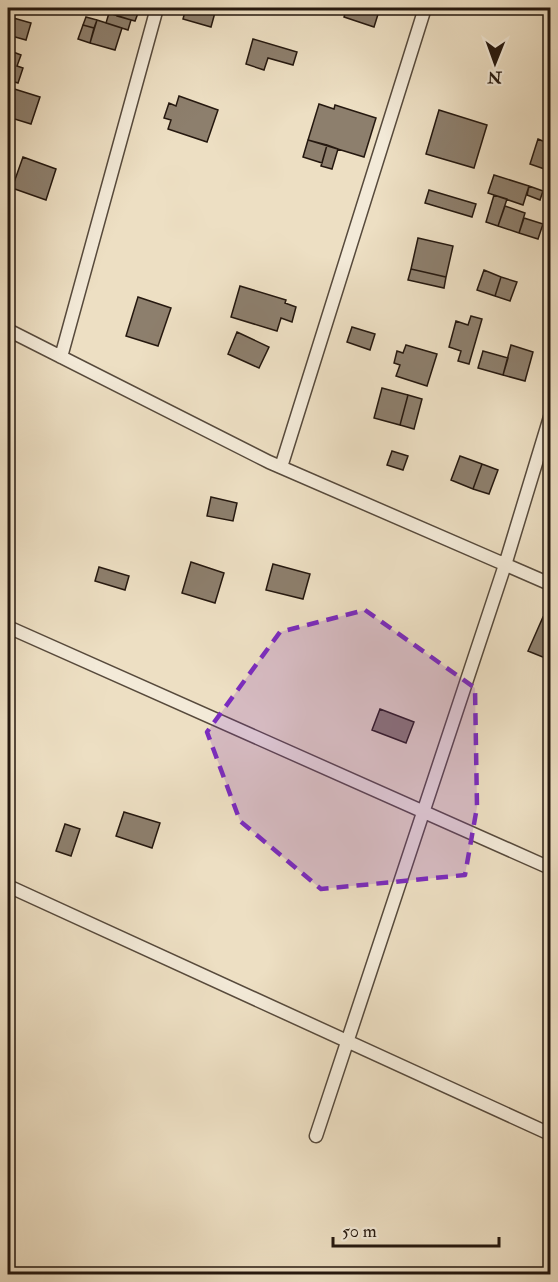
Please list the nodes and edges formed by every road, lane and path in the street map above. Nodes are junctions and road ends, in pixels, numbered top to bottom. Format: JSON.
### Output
{"nodes":[{"id":1,"x":157,"y":8,"type":"edge"},
{"id":2,"x":424,"y":8,"type":"edge"},
{"id":3,"x":8,"y":330,"type":"edge"},
{"id":4,"x":61,"y":357,"type":"junction"},
{"id":5,"x":550,"y":417,"type":"edge"},
{"id":6,"x":281,"y":467,"type":"junction"},
{"id":7,"x":506,"y":565,"type":"junction"},
{"id":8,"x":550,"y":584,"type":"edge"},
{"id":9,"x":8,"y":627,"type":"edge"},
{"id":10,"x":424,"y":812,"type":"junction"},
{"id":11,"x":550,"y":868,"type":"edge"},
{"id":12,"x":8,"y":886,"type":"edge"},
{"id":13,"x":348,"y":1041,"type":"junction"},
{"id":14,"x":550,"y":1134,"type":"edge"},
{"id":15,"x":316,"y":1136,"type":"dead end"}],
"edges":[{"from":1,"to":4,"type":"lane"},
{"from":2,"to":6,"type":"lane"},
{"from":3,"to":4,"type":"lane"},
{"from":4,"to":6,"type":"lane"},
{"from":5,"to":7,"type":"lane"},
{"from":6,"to":7,"type":"lane"},
{"from":7,"to":8,"type":"lane"},
{"from":7,"to":10,"type":"lane"},
{"from":9,"to":10,"type":"lane"},
{"from":10,"to":11,"type":"lane"},
{"from":10,"to":13,"type":"lane"},
{"from":12,"to":13,"type":"lane"},
{"from":13,"to":14,"type":"lane"},
{"from":13,"to":15,"type":"lane"}]}
